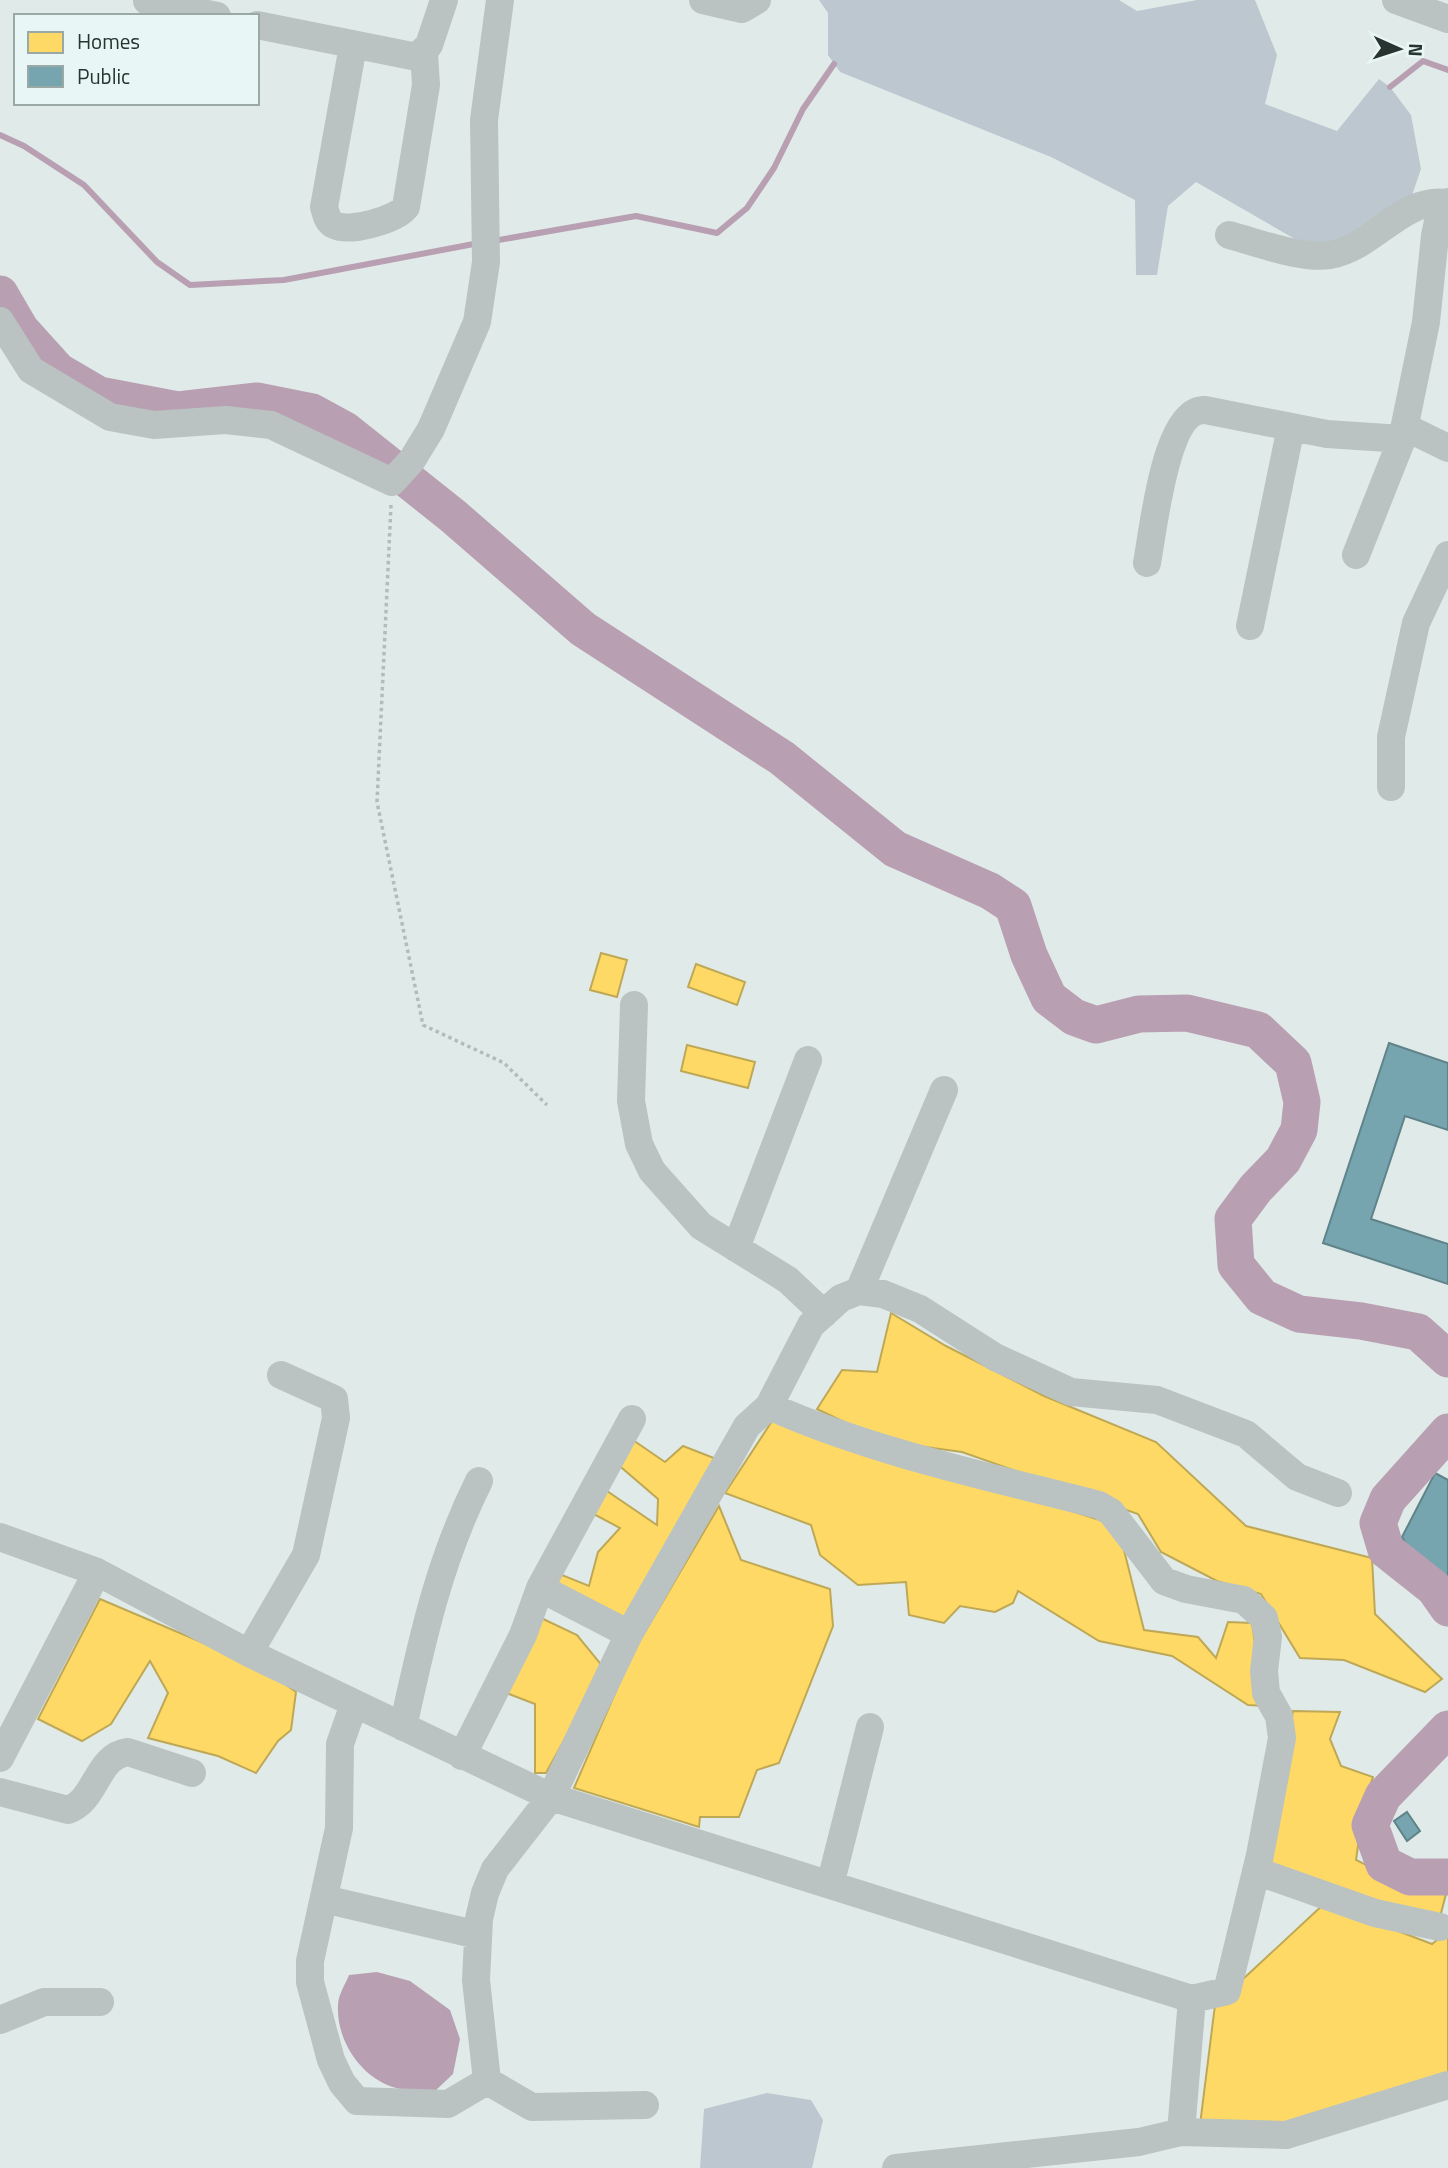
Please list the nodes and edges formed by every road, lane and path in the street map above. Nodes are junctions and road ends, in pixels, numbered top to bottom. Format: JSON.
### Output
{"nodes":[{"id":1,"x":147,"y":0,"type":"edge"},
{"id":2,"x":444,"y":0,"type":"edge"},
{"id":3,"x":500,"y":0,"type":"edge"},
{"id":4,"x":703,"y":0,"type":"edge"},
{"id":5,"x":757,"y":0,"type":"edge"},
{"id":6,"x":1396,"y":0,"type":"edge"},
{"id":7,"x":208,"y":14,"type":"edge"},
{"id":8,"x":1448,"y":19,"type":"edge"},
{"id":9,"x":259,"y":25,"type":"edge"},
{"id":10,"x":353,"y":46,"type":"junction"},
{"id":11,"x":424,"y":53,"type":"junction"},
{"id":12,"x":1447,"y":202,"type":"edge"},
{"id":13,"x":1229,"y":236,"type":"dead end"},
{"id":14,"x":0,"y":321,"type":"edge"},
{"id":15,"x":1291,"y":427,"type":"junction"},
{"id":16,"x":1404,"y":433,"type":"junction"},
{"id":17,"x":1448,"y":447,"type":"edge"},
{"id":18,"x":392,"y":482,"type":"junction"},
{"id":19,"x":1356,"y":555,"type":"dead end"},
{"id":20,"x":1448,"y":555,"type":"edge"},
{"id":21,"x":1147,"y":563,"type":"dead end"},
{"id":22,"x":1250,"y":626,"type":"dead end"},
{"id":23,"x":1391,"y":787,"type":"dead end"},
{"id":24,"x":634,"y":1005,"type":"dead end"},
{"id":25,"x":808,"y":1060,"type":"dead end"},
{"id":26,"x":944,"y":1090,"type":"dead end"},
{"id":27,"x":547,"y":1105,"type":"dead end"},
{"id":28,"x":736,"y":1248,"type":"junction"},
{"id":29,"x":859,"y":1291,"type":"junction"},
{"id":30,"x":824,"y":1314,"type":"junction"},
{"id":31,"x":281,"y":1375,"type":"dead end"},
{"id":32,"x":769,"y":1406,"type":"junction"},
{"id":33,"x":632,"y":1419,"type":"dead end"},
{"id":34,"x":479,"y":1481,"type":"dead end"},
{"id":35,"x":1338,"y":1493,"type":"dead end"},
{"id":36,"x":0,"y":1536,"type":"edge"},
{"id":37,"x":97,"y":1572,"type":"junction"},
{"id":38,"x":540,"y":1588,"type":"junction"},
{"id":39,"x":629,"y":1634,"type":"junction"},
{"id":40,"x":249,"y":1653,"type":"junction"},
{"id":41,"x":354,"y":1704,"type":"junction"},
{"id":42,"x":403,"y":1727,"type":"junction"},
{"id":43,"x":870,"y":1727,"type":"dead end"},
{"id":44,"x":463,"y":1756,"type":"junction"},
{"id":45,"x":0,"y":1758,"type":"edge"},
{"id":46,"x":192,"y":1773,"type":"dead end"},
{"id":47,"x":0,"y":1792,"type":"edge"},
{"id":48,"x":551,"y":1797,"type":"junction"},
{"id":49,"x":1256,"y":1871,"type":"junction"},
{"id":50,"x":830,"y":1885,"type":"junction"},
{"id":51,"x":324,"y":1899,"type":"junction"},
{"id":52,"x":1440,"y":1927,"type":"dead end"},
{"id":53,"x":478,"y":1935,"type":"junction"},
{"id":54,"x":1192,"y":1999,"type":"junction"},
{"id":55,"x":100,"y":2002,"type":"dead end"},
{"id":56,"x":0,"y":2020,"type":"edge"},
{"id":57,"x":487,"y":2081,"type":"junction"},
{"id":58,"x":1448,"y":2085,"type":"edge"},
{"id":59,"x":646,"y":2105,"type":"dead end"},
{"id":60,"x":1181,"y":2132,"type":"junction"},
{"id":61,"x":896,"y":2168,"type":"edge"}],
"edges":[{"from":1,"to":7,"type":"street"},
{"from":2,"to":11,"type":"street"},
{"from":3,"to":18,"type":"street"},
{"from":4,"to":5,"type":"street"},
{"from":6,"to":8,"type":"street"},
{"from":9,"to":10,"type":"street"},
{"from":10,"to":11,"type":"street"},
{"from":10,"to":11,"type":"street"},
{"from":12,"to":13,"type":"street"},
{"from":12,"to":16,"type":"street"},
{"from":14,"to":18,"type":"street"},
{"from":15,"to":16,"type":"street"},
{"from":15,"to":21,"type":"street"},
{"from":15,"to":22,"type":"street"},
{"from":16,"to":17,"type":"street"},
{"from":16,"to":19,"type":"street"},
{"from":18,"to":27,"type":"path"},
{"from":20,"to":23,"type":"street"},
{"from":24,"to":28,"type":"street"},
{"from":25,"to":28,"type":"street"},
{"from":26,"to":29,"type":"street"},
{"from":28,"to":30,"type":"street"},
{"from":29,"to":30,"type":"street"},
{"from":29,"to":35,"type":"street"},
{"from":30,"to":32,"type":"street"},
{"from":31,"to":40,"type":"street"},
{"from":32,"to":39,"type":"street"},
{"from":32,"to":49,"type":"street"},
{"from":33,"to":38,"type":"street"},
{"from":34,"to":42,"type":"street"},
{"from":36,"to":37,"type":"street"},
{"from":37,"to":40,"type":"street"},
{"from":37,"to":45,"type":"street"},
{"from":38,"to":39,"type":"street"},
{"from":38,"to":44,"type":"street"},
{"from":39,"to":48,"type":"street"},
{"from":40,"to":41,"type":"street"},
{"from":41,"to":42,"type":"street"},
{"from":41,"to":51,"type":"street"},
{"from":42,"to":44,"type":"street"},
{"from":43,"to":50,"type":"street"},
{"from":44,"to":48,"type":"street"},
{"from":46,"to":47,"type":"street"},
{"from":48,"to":50,"type":"street"},
{"from":48,"to":53,"type":"street"},
{"from":49,"to":52,"type":"street"},
{"from":49,"to":54,"type":"street"},
{"from":50,"to":54,"type":"street"},
{"from":51,"to":53,"type":"street"},
{"from":51,"to":57,"type":"street"},
{"from":53,"to":57,"type":"street"},
{"from":54,"to":60,"type":"street"},
{"from":55,"to":56,"type":"street"},
{"from":57,"to":59,"type":"street"},
{"from":58,"to":60,"type":"street"},
{"from":60,"to":61,"type":"street"}]}
